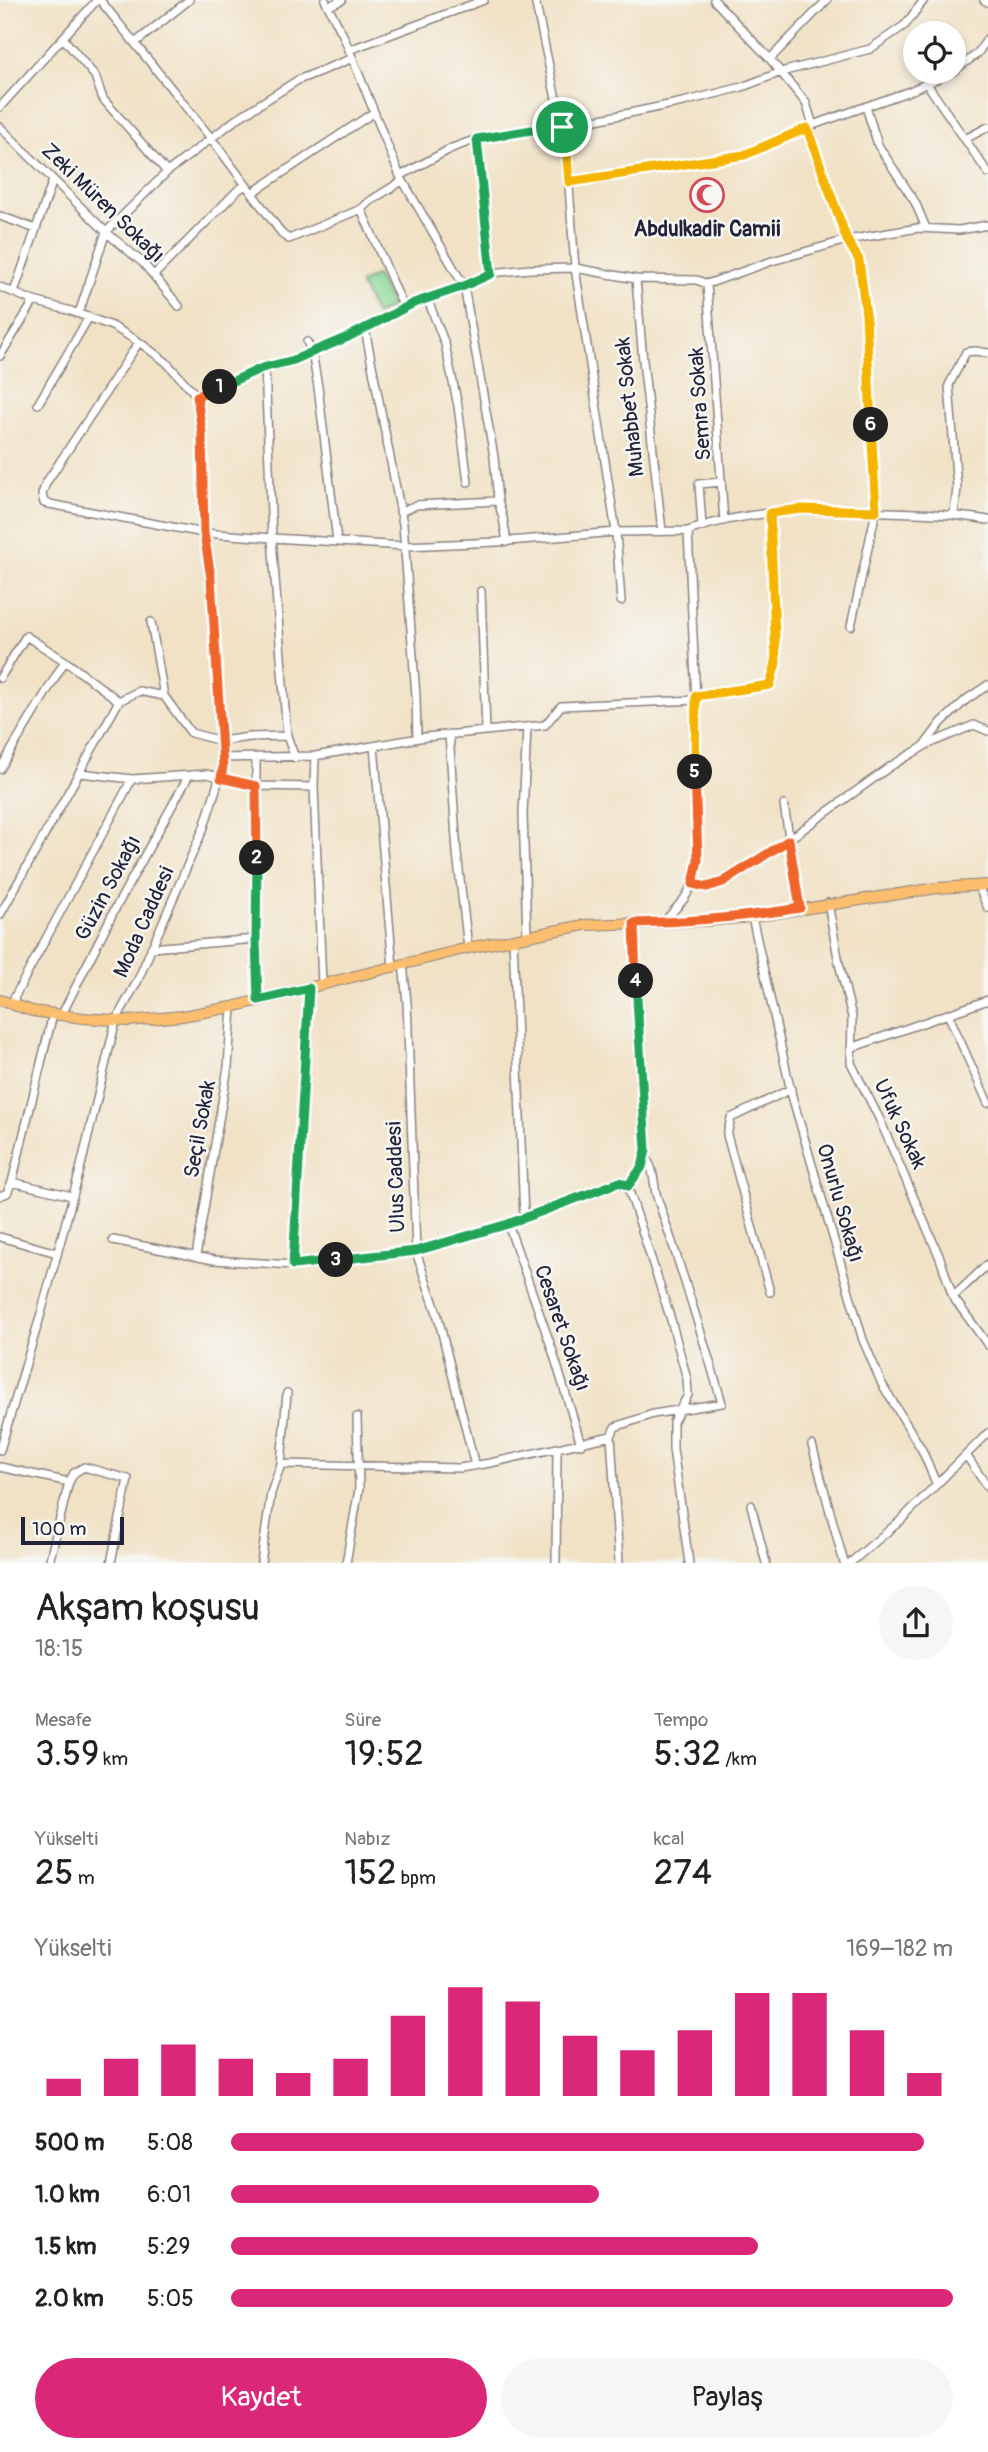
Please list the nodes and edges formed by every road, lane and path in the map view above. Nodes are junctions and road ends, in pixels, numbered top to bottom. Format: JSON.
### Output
{"nodes":[{"id":1,"x":99,"y":0,"type":"edge"},
{"id":2,"x":189,"y":0,"type":"edge"},
{"id":3,"x":342,"y":0,"type":"edge"},
{"id":4,"x":484,"y":0,"type":"edge"},
{"id":5,"x":535,"y":0,"type":"edge"},
{"id":6,"x":714,"y":0,"type":"edge"},
{"id":7,"x":827,"y":0,"type":"edge"},
{"id":8,"x":924,"y":0,"type":"edge"},
{"id":9,"x":327,"y":3,"type":"edge"},
{"id":10,"x":63,"y":38,"type":"junction"},
{"id":11,"x":988,"y":38,"type":"edge"},
{"id":12,"x":135,"y":43,"type":"junction"},
{"id":13,"x":351,"y":54,"type":"junction"},
{"id":14,"x":770,"y":59,"type":"junction"},
{"id":15,"x":966,"y":62,"type":"edge"},
{"id":16,"x":781,"y":72,"type":"junction"},
{"id":17,"x":927,"y":84,"type":"joint"},
{"id":18,"x":0,"y":107,"type":"edge"},
{"id":19,"x":866,"y":107,"type":"junction"},
{"id":20,"x":373,"y":113,"type":"junction"},
{"id":21,"x":0,"y":127,"type":"edge"},
{"id":22,"x":562,"y":127,"type":"junction"},
{"id":23,"x":810,"y":127,"type":"junction"},
{"id":24,"x":988,"y":127,"type":"edge"},
{"id":25,"x":211,"y":138,"type":"junction"},
{"id":26,"x":477,"y":139,"type":"junction"},
{"id":27,"x":965,"y":139,"type":"junction"},
{"id":28,"x":167,"y":172,"type":"junction"},
{"id":29,"x":988,"y":173,"type":"edge"},
{"id":30,"x":401,"y":178,"type":"junction"},
{"id":31,"x":52,"y":180,"type":"junction"},
{"id":32,"x":569,"y":182,"type":"junction"},
{"id":33,"x":246,"y":185,"type":"junction"},
{"id":34,"x":252,"y":194,"type":"junction"},
{"id":35,"x":361,"y":209,"type":"junction"},
{"id":36,"x":0,"y":216,"type":"edge"},
{"id":37,"x":988,"y":225,"type":"edge"},
{"id":38,"x":926,"y":228,"type":"junction"},
{"id":39,"x":36,"y":229,"type":"junction"},
{"id":40,"x":106,"y":232,"type":"junction"},
{"id":41,"x":847,"y":240,"type":"junction"},
{"id":42,"x":575,"y":268,"type":"junction"},
{"id":43,"x":491,"y":274,"type":"junction"},
{"id":44,"x":154,"y":275,"type":"junction"},
{"id":45,"x":636,"y":279,"type":"junction"},
{"id":46,"x":707,"y":284,"type":"junction"},
{"id":47,"x":464,"y":286,"type":"junction"},
{"id":48,"x":0,"y":287,"type":"edge"},
{"id":49,"x":13,"y":292,"type":"junction"},
{"id":50,"x":427,"y":298,"type":"junction"},
{"id":51,"x":33,"y":301,"type":"junction"},
{"id":52,"x":179,"y":306,"type":"dead end"},
{"id":53,"x":404,"y":308,"type":"junction"},
{"id":54,"x":79,"y":313,"type":"junction"},
{"id":55,"x":89,"y":317,"type":"junction"},
{"id":56,"x":365,"y":329,"type":"junction"},
{"id":57,"x":139,"y":342,"type":"junction"},
{"id":58,"x":307,"y":342,"type":"dead end"},
{"id":59,"x":312,"y":352,"type":"junction"},
{"id":60,"x":988,"y":353,"type":"edge"},
{"id":61,"x":0,"y":356,"type":"edge"},
{"id":62,"x":265,"y":367,"type":"junction"},
{"id":63,"x":197,"y":396,"type":"junction"},
{"id":64,"x":38,"y":404,"type":"dead end"},
{"id":65,"x":468,"y":482,"type":"dead end"},
{"id":66,"x":722,"y":482,"type":"junction"},
{"id":67,"x":498,"y":501,"type":"junction"},
{"id":68,"x":876,"y":511,"type":"junction"},
{"id":69,"x":400,"y":512,"type":"junction"},
{"id":70,"x":770,"y":513,"type":"junction"},
{"id":71,"x":954,"y":514,"type":"junction"},
{"id":72,"x":988,"y":520,"type":"edge"},
{"id":73,"x":724,"y":521,"type":"junction"},
{"id":74,"x":702,"y":526,"type":"junction"},
{"id":75,"x":662,"y":531,"type":"junction"},
{"id":76,"x":688,"y":531,"type":"junction"},
{"id":77,"x":616,"y":532,"type":"junction"},
{"id":78,"x":204,"y":533,"type":"junction"},
{"id":79,"x":272,"y":538,"type":"junction"},
{"id":80,"x":337,"y":541,"type":"junction"},
{"id":81,"x":507,"y":542,"type":"junction"},
{"id":82,"x":405,"y":546,"type":"junction"},
{"id":83,"x":481,"y":592,"type":"dead end"},
{"id":84,"x":621,"y":601,"type":"dead end"},
{"id":85,"x":151,"y":622,"type":"dead end"},
{"id":86,"x":851,"y":626,"type":"dead end"},
{"id":87,"x":65,"y":661,"type":"junction"},
{"id":88,"x":0,"y":678,"type":"edge"},
{"id":89,"x":988,"y":685,"type":"edge"},
{"id":90,"x":164,"y":696,"type":"junction"},
{"id":91,"x":696,"y":698,"type":"junction"},
{"id":92,"x":119,"y":701,"type":"junction"},
{"id":93,"x":527,"y":727,"type":"junction"},
{"id":94,"x":486,"y":731,"type":"junction"},
{"id":95,"x":988,"y":731,"type":"edge"},
{"id":96,"x":449,"y":734,"type":"junction"},
{"id":97,"x":287,"y":736,"type":"junction"},
{"id":98,"x":417,"y":738,"type":"junction"},
{"id":99,"x":221,"y":741,"type":"junction"},
{"id":100,"x":374,"y":746,"type":"junction"},
{"id":101,"x":923,"y":747,"type":"junction"},
{"id":102,"x":315,"y":756,"type":"junction"},
{"id":103,"x":222,"y":758,"type":"junction"},
{"id":104,"x":256,"y":758,"type":"junction"},
{"id":105,"x":295,"y":758,"type":"junction"},
{"id":106,"x":0,"y":769,"type":"edge"},
{"id":107,"x":80,"y":773,"type":"junction"},
{"id":108,"x":188,"y":777,"type":"junction"},
{"id":109,"x":221,"y":778,"type":"junction"},
{"id":110,"x":132,"y":779,"type":"junction"},
{"id":111,"x":256,"y":786,"type":"junction"},
{"id":112,"x":314,"y":787,"type":"junction"},
{"id":113,"x":785,"y":805,"type":"dead end"},
{"id":114,"x":789,"y":840,"type":"junction"},
{"id":115,"x":693,"y":884,"type":"junction"},
{"id":116,"x":983,"y":885,"type":"edge"},
{"id":117,"x":828,"y":903,"type":"junction"},
{"id":118,"x":800,"y":908,"type":"junction"},
{"id":119,"x":988,"y":908,"type":"edge"},
{"id":120,"x":0,"y":915,"type":"edge"},
{"id":121,"x":752,"y":917,"type":"junction"},
{"id":122,"x":664,"y":922,"type":"junction"},
{"id":123,"x":634,"y":923,"type":"junction"},
{"id":124,"x":527,"y":935,"type":"junction"},
{"id":125,"x":513,"y":938,"type":"junction"},
{"id":126,"x":256,"y":939,"type":"junction"},
{"id":127,"x":150,"y":948,"type":"junction"},
{"id":128,"x":468,"y":948,"type":"junction"},
{"id":129,"x":398,"y":966,"type":"junction"},
{"id":130,"x":322,"y":984,"type":"junction"},
{"id":131,"x":309,"y":988,"type":"junction"},
{"id":132,"x":0,"y":1000,"type":"edge"},
{"id":133,"x":258,"y":1000,"type":"junction"},
{"id":134,"x":988,"y":1000,"type":"edge"},
{"id":135,"x":16,"y":1007,"type":"junction"},
{"id":136,"x":232,"y":1007,"type":"junction"},
{"id":137,"x":948,"y":1014,"type":"junction"},
{"id":138,"x":57,"y":1015,"type":"junction"},
{"id":139,"x":116,"y":1020,"type":"junction"},
{"id":140,"x":851,"y":1048,"type":"junction"},
{"id":141,"x":791,"y":1089,"type":"junction"},
{"id":142,"x":988,"y":1103,"type":"edge"},
{"id":143,"x":645,"y":1157,"type":"junction"},
{"id":144,"x":12,"y":1182,"type":"junction"},
{"id":145,"x":628,"y":1186,"type":"junction"},
{"id":146,"x":0,"y":1196,"type":"edge"},
{"id":147,"x":72,"y":1196,"type":"junction"},
{"id":148,"x":524,"y":1217,"type":"junction"},
{"id":149,"x":508,"y":1224,"type":"junction"},
{"id":150,"x":0,"y":1237,"type":"edge"},
{"id":151,"x":113,"y":1240,"type":"dead end"},
{"id":152,"x":416,"y":1251,"type":"junction"},
{"id":153,"x":57,"y":1253,"type":"junction"},
{"id":154,"x":196,"y":1256,"type":"junction"},
{"id":155,"x":988,"y":1264,"type":"edge"},
{"id":156,"x":293,"y":1265,"type":"junction"},
{"id":157,"x":770,"y":1293,"type":"dead end"},
{"id":158,"x":953,"y":1297,"type":"junction"},
{"id":159,"x":988,"y":1345,"type":"edge"},
{"id":160,"x":287,"y":1393,"type":"dead end"},
{"id":161,"x":681,"y":1410,"type":"junction"},
{"id":162,"x":357,"y":1417,"type":"dead end"},
{"id":163,"x":988,"y":1433,"type":"edge"},
{"id":164,"x":611,"y":1436,"type":"junction"},
{"id":165,"x":2,"y":1439,"type":"edge"},
{"id":166,"x":581,"y":1444,"type":"junction"},
{"id":167,"x":812,"y":1445,"type":"dead end"},
{"id":168,"x":558,"y":1449,"type":"junction"},
{"id":169,"x":0,"y":1450,"type":"edge"},
{"id":170,"x":966,"y":1455,"type":"junction"},
{"id":171,"x":281,"y":1464,"type":"junction"},
{"id":172,"x":357,"y":1466,"type":"junction"},
{"id":173,"x":475,"y":1466,"type":"junction"},
{"id":174,"x":0,"y":1467,"type":"edge"},
{"id":175,"x":69,"y":1482,"type":"junction"},
{"id":176,"x":936,"y":1483,"type":"junction"},
{"id":177,"x":988,"y":1488,"type":"edge"},
{"id":178,"x":751,"y":1505,"type":"dead end"},
{"id":179,"x":49,"y":1563,"type":"edge"},
{"id":180,"x":111,"y":1563,"type":"edge"},
{"id":181,"x":261,"y":1563,"type":"edge"},
{"id":182,"x":346,"y":1563,"type":"edge"},
{"id":183,"x":556,"y":1563,"type":"edge"},
{"id":184,"x":619,"y":1563,"type":"edge"},
{"id":185,"x":689,"y":1563,"type":"edge"},
{"id":186,"x":766,"y":1563,"type":"edge"},
{"id":187,"x":844,"y":1563,"type":"edge"},
{"id":188,"x":850,"y":1563,"type":"edge"}],
"edges":[{"from":1,"to":10,"type":"street"},
{"from":1,"to":12,"type":"street"},
{"from":2,"to":12,"type":"street"},
{"from":3,"to":9,"type":"street"},
{"from":4,"to":13,"type":"street"},
{"from":5,"to":22,"type":"street"},
{"from":6,"to":14,"type":"street"},
{"from":7,"to":14,"type":"street"},
{"from":8,"to":16,"type":"street"},
{"from":9,"to":13,"type":"street"},
{"from":10,"to":18,"type":"street"},
{"from":10,"to":28,"type":"street"},
{"from":11,"to":15,"type":"street"},
{"from":12,"to":25,"type":"street"},
{"from":13,"to":20,"type":"street"},
{"from":13,"to":25,"type":"street"},
{"from":14,"to":16,"type":"street"},
{"from":16,"to":22,"type":"street"},
{"from":16,"to":23,"type":"street"},
{"from":17,"to":19,"type":"street"},
{"from":17,"to":27,"type":"street"},
{"from":19,"to":23,"type":"street"},
{"from":19,"to":38,"type":"street"},
{"from":20,"to":30,"type":"street"},
{"from":20,"to":34,"type":"street"},
{"from":21,"to":31,"type":"street","name":"Zeki Müren Sokağı"},
{"from":22,"to":26,"type":"street"},
{"from":22,"to":32,"type":"street"},
{"from":23,"to":32,"type":"street"},
{"from":23,"to":41,"type":"street"},
{"from":24,"to":27,"type":"street"},
{"from":25,"to":28,"type":"street"},
{"from":25,"to":33,"type":"street"},
{"from":26,"to":30,"type":"street"},
{"from":26,"to":43,"type":"street"},
{"from":27,"to":29,"type":"street"},
{"from":28,"to":40,"type":"street"},
{"from":30,"to":35,"type":"street"},
{"from":30,"to":47,"type":"street"},
{"from":31,"to":39,"type":"street"},
{"from":31,"to":40,"type":"street","name":"Zeki Müren Sokağı"},
{"from":32,"to":42,"type":"street"},
{"from":33,"to":34,"type":"street"},
{"from":33,"to":44,"type":"street"},
{"from":34,"to":35,"type":"street"},
{"from":35,"to":53,"type":"street"},
{"from":36,"to":39,"type":"street"},
{"from":37,"to":38,"type":"street"},
{"from":38,"to":41,"type":"street"},
{"from":39,"to":49,"type":"street"},
{"from":40,"to":44,"type":"street","name":"Zeki Müren Sokağı"},
{"from":40,"to":54,"type":"street"},
{"from":41,"to":46,"type":"street"},
{"from":41,"to":68,"type":"street"},
{"from":42,"to":43,"type":"street"},
{"from":42,"to":45,"type":"street"},
{"from":42,"to":77,"type":"street"},
{"from":43,"to":47,"type":"street"},
{"from":44,"to":52,"type":"street","name":"Zeki Müren Sokağı"},
{"from":45,"to":46,"type":"street"},
{"from":45,"to":75,"type":"street","name":"Muhabbet Sokak"},
{"from":46,"to":66,"type":"street","name":"Semra Sokak"},
{"from":47,"to":50,"type":"street"},
{"from":47,"to":67,"type":"street"},
{"from":48,"to":49,"type":"street"},
{"from":49,"to":51,"type":"street"},
{"from":50,"to":53,"type":"street"},
{"from":50,"to":65,"type":"street"},
{"from":51,"to":54,"type":"street"},
{"from":51,"to":61,"type":"street"},
{"from":53,"to":56,"type":"street"},
{"from":54,"to":55,"type":"street"},
{"from":55,"to":57,"type":"street"},
{"from":55,"to":64,"type":"street"},
{"from":56,"to":59,"type":"street"},
{"from":56,"to":69,"type":"street"},
{"from":57,"to":63,"type":"street"},
{"from":57,"to":78,"type":"street"},
{"from":58,"to":59,"type":"street"},
{"from":59,"to":62,"type":"street"},
{"from":59,"to":80,"type":"street"},
{"from":60,"to":71,"type":"street"},
{"from":62,"to":63,"type":"street"},
{"from":62,"to":79,"type":"street"},
{"from":63,"to":78,"type":"street","name":"Moda Caddesi"},
{"from":66,"to":73,"type":"street","name":"Semra Sokak"},
{"from":66,"to":74,"type":"street"},
{"from":67,"to":69,"type":"street"},
{"from":67,"to":81,"type":"street"},
{"from":68,"to":70,"type":"street"},
{"from":68,"to":71,"type":"street"},
{"from":68,"to":86,"type":"street"},
{"from":69,"to":82,"type":"street"},
{"from":70,"to":73,"type":"street"},
{"from":70,"to":91,"type":"street"},
{"from":71,"to":72,"type":"street"},
{"from":73,"to":74,"type":"street"},
{"from":74,"to":76,"type":"street"},
{"from":75,"to":76,"type":"street"},
{"from":75,"to":77,"type":"street"},
{"from":76,"to":91,"type":"street"},
{"from":77,"to":81,"type":"street"},
{"from":77,"to":84,"type":"street"},
{"from":78,"to":79,"type":"street"},
{"from":78,"to":99,"type":"street","name":"Moda Caddesi"},
{"from":79,"to":80,"type":"street"},
{"from":79,"to":97,"type":"street"},
{"from":80,"to":82,"type":"street"},
{"from":81,"to":82,"type":"street"},
{"from":82,"to":98,"type":"street"},
{"from":83,"to":94,"type":"street"},
{"from":85,"to":90,"type":"street"},
{"from":87,"to":88,"type":"street"},
{"from":87,"to":92,"type":"street"},
{"from":87,"to":106,"type":"street"},
{"from":89,"to":101,"type":"street"},
{"from":90,"to":92,"type":"street"},
{"from":90,"to":99,"type":"street"},
{"from":91,"to":93,"type":"street"},
{"from":91,"to":115,"type":"street"},
{"from":92,"to":107,"type":"street"},
{"from":93,"to":94,"type":"street"},
{"from":93,"to":124,"type":"street"},
{"from":94,"to":96,"type":"street"},
{"from":95,"to":101,"type":"street"},
{"from":96,"to":98,"type":"street"},
{"from":96,"to":128,"type":"street"},
{"from":97,"to":99,"type":"street"},
{"from":97,"to":105,"type":"street"},
{"from":98,"to":100,"type":"street"},
{"from":99,"to":103,"type":"street","name":"Moda Caddesi"},
{"from":100,"to":102,"type":"street"},
{"from":100,"to":129,"type":"street","name":"Ulus Caddesi"},
{"from":101,"to":114,"type":"street"},
{"from":102,"to":105,"type":"street"},
{"from":102,"to":112,"type":"street"},
{"from":103,"to":104,"type":"street"},
{"from":103,"to":109,"type":"street","name":"Moda Caddesi"},
{"from":104,"to":105,"type":"street"},
{"from":104,"to":111,"type":"street"},
{"from":107,"to":110,"type":"street"},
{"from":107,"to":120,"type":"street"},
{"from":108,"to":109,"type":"street"},
{"from":108,"to":110,"type":"street"},
{"from":108,"to":138,"type":"street","name":"Güzin Sokağı"},
{"from":109,"to":111,"type":"street"},
{"from":109,"to":127,"type":"street","name":"Moda Caddesi"},
{"from":110,"to":135,"type":"street"},
{"from":111,"to":112,"type":"street"},
{"from":111,"to":126,"type":"street"},
{"from":112,"to":130,"type":"street"},
{"from":113,"to":114,"type":"street"},
{"from":114,"to":115,"type":"street"},
{"from":114,"to":118,"type":"street"},
{"from":115,"to":122,"type":"street"},
{"from":116,"to":117,"type":"main road"},
{"from":116,"to":119,"type":"street"},
{"from":117,"to":118,"type":"main road"},
{"from":117,"to":140,"type":"street","name":"Ufuk Sokak"},
{"from":118,"to":121,"type":"main road"},
{"from":121,"to":122,"type":"main road"},
{"from":121,"to":141,"type":"street","name":"Onurlu Sokağı"},
{"from":122,"to":123,"type":"main road"},
{"from":123,"to":124,"type":"main road"},
{"from":123,"to":143,"type":"street"},
{"from":124,"to":125,"type":"main road"},
{"from":125,"to":128,"type":"main road"},
{"from":125,"to":148,"type":"street"},
{"from":126,"to":127,"type":"street"},
{"from":126,"to":133,"type":"street"},
{"from":127,"to":139,"type":"street","name":"Moda Caddesi"},
{"from":128,"to":129,"type":"main road"},
{"from":129,"to":130,"type":"main road"},
{"from":129,"to":152,"type":"street","name":"Ulus Caddesi"},
{"from":130,"to":131,"type":"main road"},
{"from":131,"to":133,"type":"main road"},
{"from":131,"to":156,"type":"street"},
{"from":132,"to":135,"type":"main road"},
{"from":133,"to":136,"type":"main road"},
{"from":134,"to":137,"type":"street"},
{"from":135,"to":138,"type":"main road"},
{"from":136,"to":139,"type":"main road"},
{"from":136,"to":154,"type":"street","name":"Seçil Sokak"},
{"from":137,"to":140,"type":"street"},
{"from":137,"to":142,"type":"street"},
{"from":138,"to":139,"type":"main road"},
{"from":138,"to":144,"type":"street","name":"Güzin Sokağı"},
{"from":139,"to":147,"type":"street","name":"Moda Caddesi"},
{"from":140,"to":158,"type":"street","name":"Ufuk Sokak"},
{"from":141,"to":157,"type":"street"},
{"from":141,"to":176,"type":"street","name":"Onurlu Sokağı"},
{"from":143,"to":145,"type":"street"},
{"from":143,"to":161,"type":"street"},
{"from":144,"to":146,"type":"street"},
{"from":144,"to":147,"type":"street"},
{"from":145,"to":148,"type":"street"},
{"from":145,"to":161,"type":"street"},
{"from":147,"to":153,"type":"street","name":"Moda Caddesi"},
{"from":148,"to":149,"type":"street"},
{"from":149,"to":152,"type":"street"},
{"from":149,"to":166,"type":"street","name":"Cesaret Sokağı"},
{"from":150,"to":153,"type":"street"},
{"from":151,"to":154,"type":"street"},
{"from":152,"to":156,"type":"street"},
{"from":152,"to":173,"type":"street","name":"Ulus Caddesi"},
{"from":153,"to":165,"type":"street","name":"Moda Caddesi"},
{"from":154,"to":156,"type":"street"},
{"from":155,"to":158,"type":"street"},
{"from":158,"to":159,"type":"street","name":"Ufuk Sokak"},
{"from":160,"to":171,"type":"street"},
{"from":161,"to":164,"type":"street"},
{"from":161,"to":185,"type":"street"},
{"from":162,"to":172,"type":"street"},
{"from":163,"to":170,"type":"street"},
{"from":164,"to":166,"type":"street"},
{"from":164,"to":184,"type":"street"},
{"from":165,"to":169,"type":"street","name":"Moda Caddesi"},
{"from":166,"to":168,"type":"street"},
{"from":167,"to":187,"type":"street"},
{"from":168,"to":173,"type":"street"},
{"from":168,"to":183,"type":"street"},
{"from":170,"to":176,"type":"street"},
{"from":170,"to":177,"type":"street"},
{"from":171,"to":172,"type":"street"},
{"from":171,"to":181,"type":"street"},
{"from":172,"to":173,"type":"street"},
{"from":172,"to":182,"type":"street"},
{"from":174,"to":175,"type":"street"},
{"from":175,"to":179,"type":"street"},
{"from":175,"to":180,"type":"street"},
{"from":176,"to":188,"type":"street"},
{"from":178,"to":186,"type":"street"}]}
